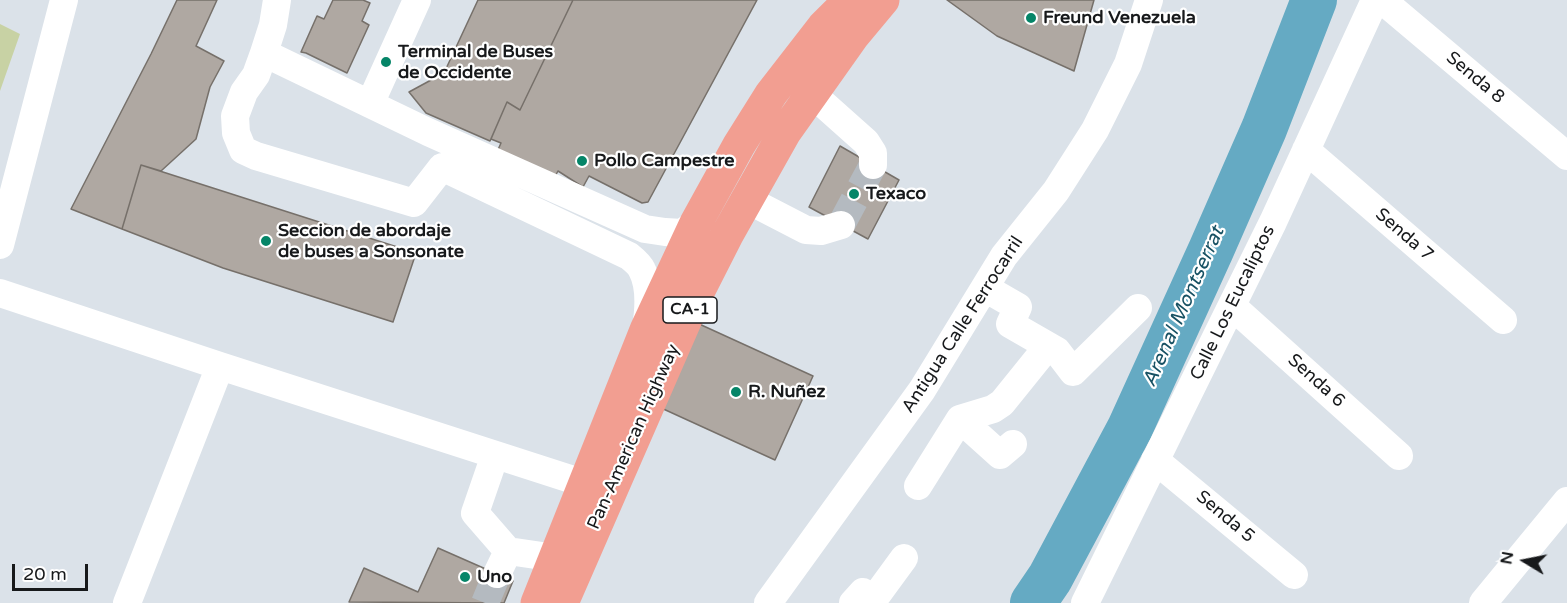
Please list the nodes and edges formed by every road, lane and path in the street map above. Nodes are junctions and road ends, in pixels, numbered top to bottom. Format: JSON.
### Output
{"nodes":[{"id":1,"x":64,"y":0,"type":"edge"},
{"id":2,"x":277,"y":0,"type":"edge"},
{"id":3,"x":417,"y":0,"type":"edge"},
{"id":4,"x":883,"y":0,"type":"edge"},
{"id":5,"x":1149,"y":0,"type":"edge"},
{"id":6,"x":1375,"y":0,"type":"edge"},
{"id":7,"x":1382,"y":0,"type":"edge"},
{"id":8,"x":838,"y":3,"type":"edge"},
{"id":9,"x":264,"y":53,"type":"junction"},
{"id":10,"x":811,"y":93,"type":"junction"},
{"id":11,"x":370,"y":104,"type":"junction"},
{"id":12,"x":1305,"y":150,"type":"junction"},
{"id":13,"x":1567,"y":156,"type":"edge"},
{"id":14,"x":873,"y":165,"type":"dead end"},
{"id":15,"x":746,"y":199,"type":"junction"},
{"id":16,"x":696,"y":223,"type":"junction"},
{"id":17,"x":842,"y":225,"type":"dead end"},
{"id":18,"x":0,"y":246,"type":"edge"},
{"id":19,"x":985,"y":288,"type":"junction"},
{"id":20,"x":0,"y":293,"type":"edge"},
{"id":21,"x":1232,"y":306,"type":"junction"},
{"id":22,"x":1138,"y":308,"type":"dead end"},
{"id":23,"x":1503,"y":320,"type":"dead end"},
{"id":24,"x":646,"y":330,"type":"junction"},
{"id":25,"x":1048,"y":346,"type":"junction"},
{"id":26,"x":220,"y":366,"type":"junction"},
{"id":27,"x":960,"y":419,"type":"junction"},
{"id":28,"x":1013,"y":444,"type":"dead end"},
{"id":29,"x":495,"y":455,"type":"junction"},
{"id":30,"x":1399,"y":456,"type":"dead end"},
{"id":31,"x":1155,"y":460,"type":"junction"},
{"id":32,"x":586,"y":484,"type":"junction"},
{"id":33,"x":918,"y":486,"type":"dead end"},
{"id":34,"x":1567,"y":501,"type":"edge"},
{"id":35,"x":556,"y":558,"type":"junction"},
{"id":36,"x":904,"y":558,"type":"dead end"},
{"id":37,"x":1294,"y":575,"type":"dead end"},
{"id":38,"x":778,"y":599,"type":"edge"},
{"id":39,"x":127,"y":603,"type":"edge"},
{"id":40,"x":537,"y":603,"type":"edge"},
{"id":41,"x":562,"y":603,"type":"edge"},
{"id":42,"x":853,"y":603,"type":"edge"},
{"id":43,"x":1085,"y":603,"type":"edge"},
{"id":44,"x":1483,"y":603,"type":"edge"}],
"edges":[{"from":1,"to":18,"type":"street"},
{"from":2,"to":9,"type":"street"},
{"from":3,"to":11,"type":"street"},
{"from":4,"to":10,"type":"highway","name":"Pan-American Highway","number":"CA-1"},
{"from":5,"to":19,"type":"street","name":"Antigua Calle Ferrocarril"},
{"from":6,"to":12,"type":"street","name":"Calle Los Eucaliptos"},
{"from":7,"to":13,"type":"street","name":"Senda 8"},
{"from":8,"to":16,"type":"highway","name":"Pan-American Highway","number":"CA-1"},
{"from":9,"to":11,"type":"street"},
{"from":9,"to":24,"type":"street"},
{"from":10,"to":14,"type":"street"},
{"from":10,"to":15,"type":"highway","name":"Pan-American Highway","number":"CA-1"},
{"from":11,"to":16,"type":"street"},
{"from":12,"to":21,"type":"street","name":"Calle Los Eucaliptos"},
{"from":12,"to":23,"type":"street","name":"Senda 7"},
{"from":15,"to":17,"type":"street"},
{"from":15,"to":41,"type":"highway","name":"Pan-American Highway","number":"CA-1"},
{"from":16,"to":24,"type":"highway","name":"Pan-American Highway","number":"CA-1"},
{"from":19,"to":25,"type":"street"},
{"from":19,"to":38,"type":"street","name":"Antigua Calle Ferrocarril"},
{"from":20,"to":26,"type":"street"},
{"from":21,"to":30,"type":"street","name":"Senda 6"},
{"from":21,"to":31,"type":"street","name":"Calle Los Eucaliptos"},
{"from":22,"to":25,"type":"street"},
{"from":24,"to":32,"type":"highway","name":"Pan-American Highway","number":"CA-1"},
{"from":25,"to":27,"type":"street"},
{"from":26,"to":29,"type":"street"},
{"from":26,"to":39,"type":"street"},
{"from":27,"to":28,"type":"street"},
{"from":27,"to":33,"type":"street"},
{"from":29,"to":32,"type":"street"},
{"from":29,"to":35,"type":"street"},
{"from":31,"to":37,"type":"street","name":"Senda 5"},
{"from":31,"to":43,"type":"street","name":"Calle Los Eucaliptos"},
{"from":32,"to":35,"type":"highway","name":"Pan-American Highway","number":"CA-1"},
{"from":34,"to":44,"type":"street"},
{"from":35,"to":40,"type":"highway","name":"Pan-American Highway","number":"CA-1"},
{"from":36,"to":42,"type":"street"}]}
